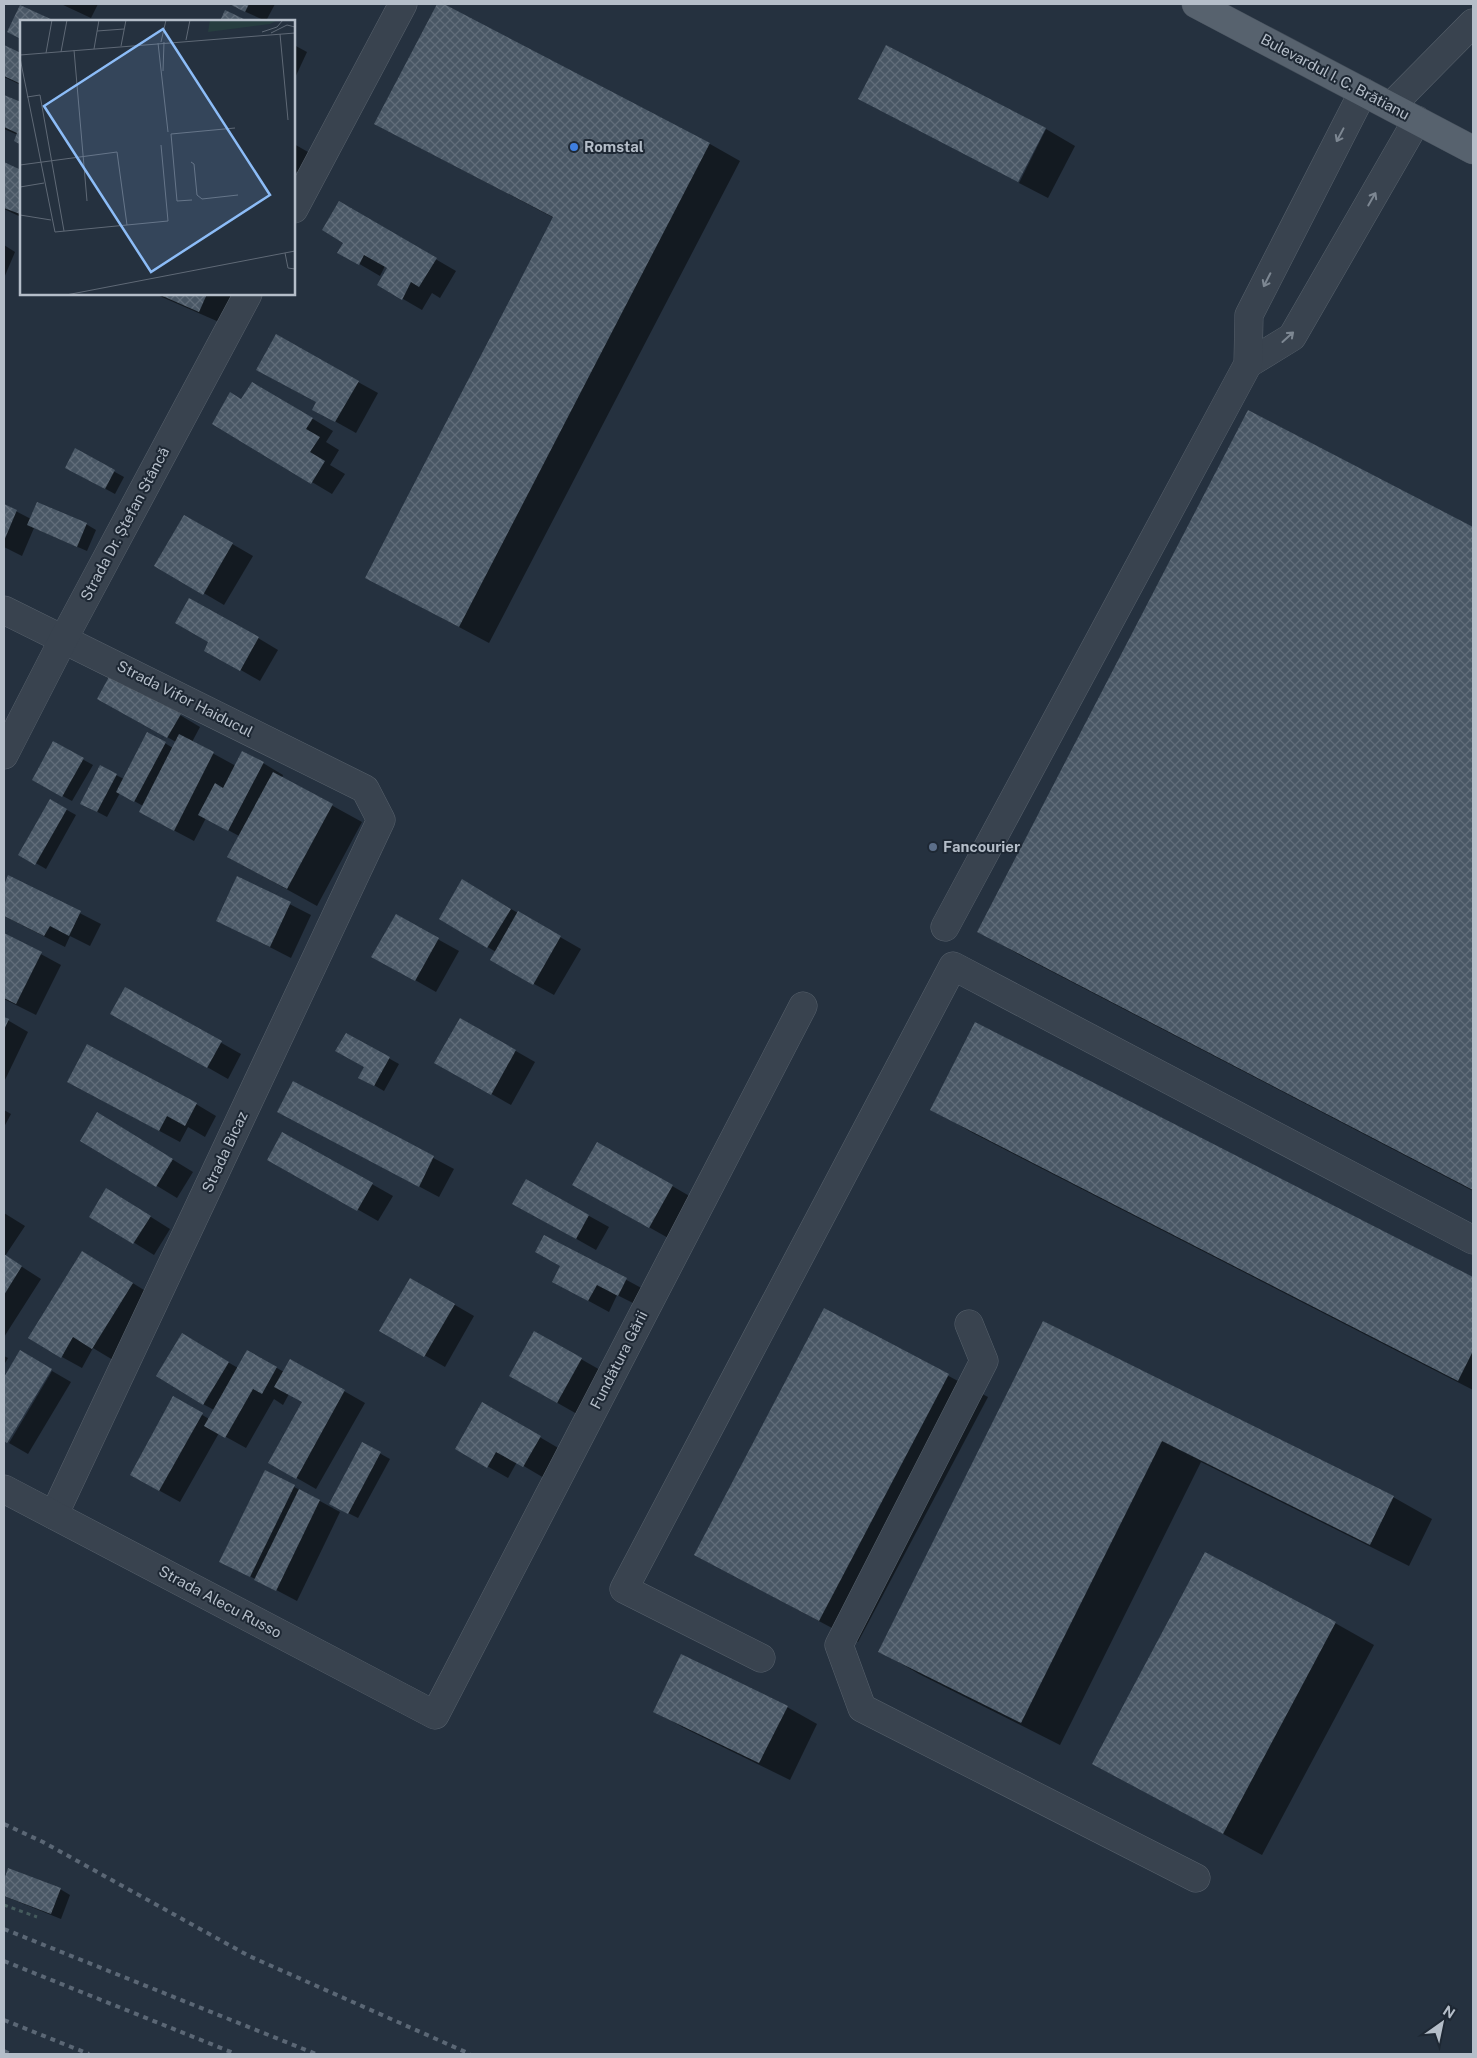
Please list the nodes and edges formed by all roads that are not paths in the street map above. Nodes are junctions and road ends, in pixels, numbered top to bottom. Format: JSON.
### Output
{"nodes":[{"id":1,"x":403,"y":4,"type":"edge"},
{"id":2,"x":1196,"y":4,"type":"edge"},
{"id":3,"x":1473,"y":23,"type":"edge"},
{"id":4,"x":1363,"y":92,"type":"junction"},
{"id":5,"x":1391,"y":106,"type":"junction"},
{"id":6,"x":1417,"y":120,"type":"junction"},
{"id":7,"x":1473,"y":150,"type":"edge"},
{"id":8,"x":295,"y":206,"type":"edge"},
{"id":9,"x":247,"y":295,"type":"edge"},
{"id":10,"x":1248,"y":364,"type":"junction"},
{"id":11,"x":4,"y":610,"type":"edge"},
{"id":12,"x":64,"y":638,"type":"junction"},
{"id":13,"x":4,"y":755,"type":"edge"},
{"id":14,"x":365,"y":790,"type":"joint"},
{"id":15,"x":945,"y":927,"type":"dead end"},
{"id":16,"x":802,"y":1006,"type":"dead end"},
{"id":17,"x":1473,"y":1240,"type":"edge"},
{"id":18,"x":969,"y":1324,"type":"dead end"},
{"id":19,"x":4,"y":1489,"type":"edge"},
{"id":20,"x":54,"y":1516,"type":"junction"},
{"id":21,"x":761,"y":1658,"type":"dead end"},
{"id":22,"x":435,"y":1715,"type":"joint"},
{"id":23,"x":1196,"y":1878,"type":"dead end"}],
"edges":[{"from":1,"to":8,"type":"street"},
{"from":2,"to":4,"type":"main road","name":"Bulevardul I. C. Brătianu"},
{"from":3,"to":5,"type":"street"},
{"from":4,"to":5,"type":"main road","name":"Bulevardul I. C. Brătianu"},
{"from":4,"to":10,"type":"street","one_way":true},
{"from":5,"to":6,"type":"main road","name":"Bulevardul I. C. Brătianu"},
{"from":6,"to":7,"type":"main road","name":"Bulevardul I. C. Brătianu"},
{"from":10,"to":6,"type":"street","one_way":true},
{"from":9,"to":12,"type":"street","name":"Strada Dr. Ștefan Stâncă"},
{"from":10,"to":15,"type":"street"},
{"from":11,"to":12,"type":"street","name":"Strada Vifor Haiducul"},
{"from":12,"to":13,"type":"street","name":"Strada Dr. Ștefan Stâncă"},
{"from":12,"to":14,"type":"street","name":"Strada Vifor Haiducul"},
{"from":14,"to":20,"type":"street","name":"Strada Bicaz"},
{"from":16,"to":22,"type":"street","name":"Fundătura Gării"},
{"from":17,"to":21,"type":"street"},
{"from":18,"to":23,"type":"street"},
{"from":19,"to":20,"type":"street","name":"Strada Alecu Russo"},
{"from":20,"to":22,"type":"street","name":"Strada Alecu Russo"}]}
